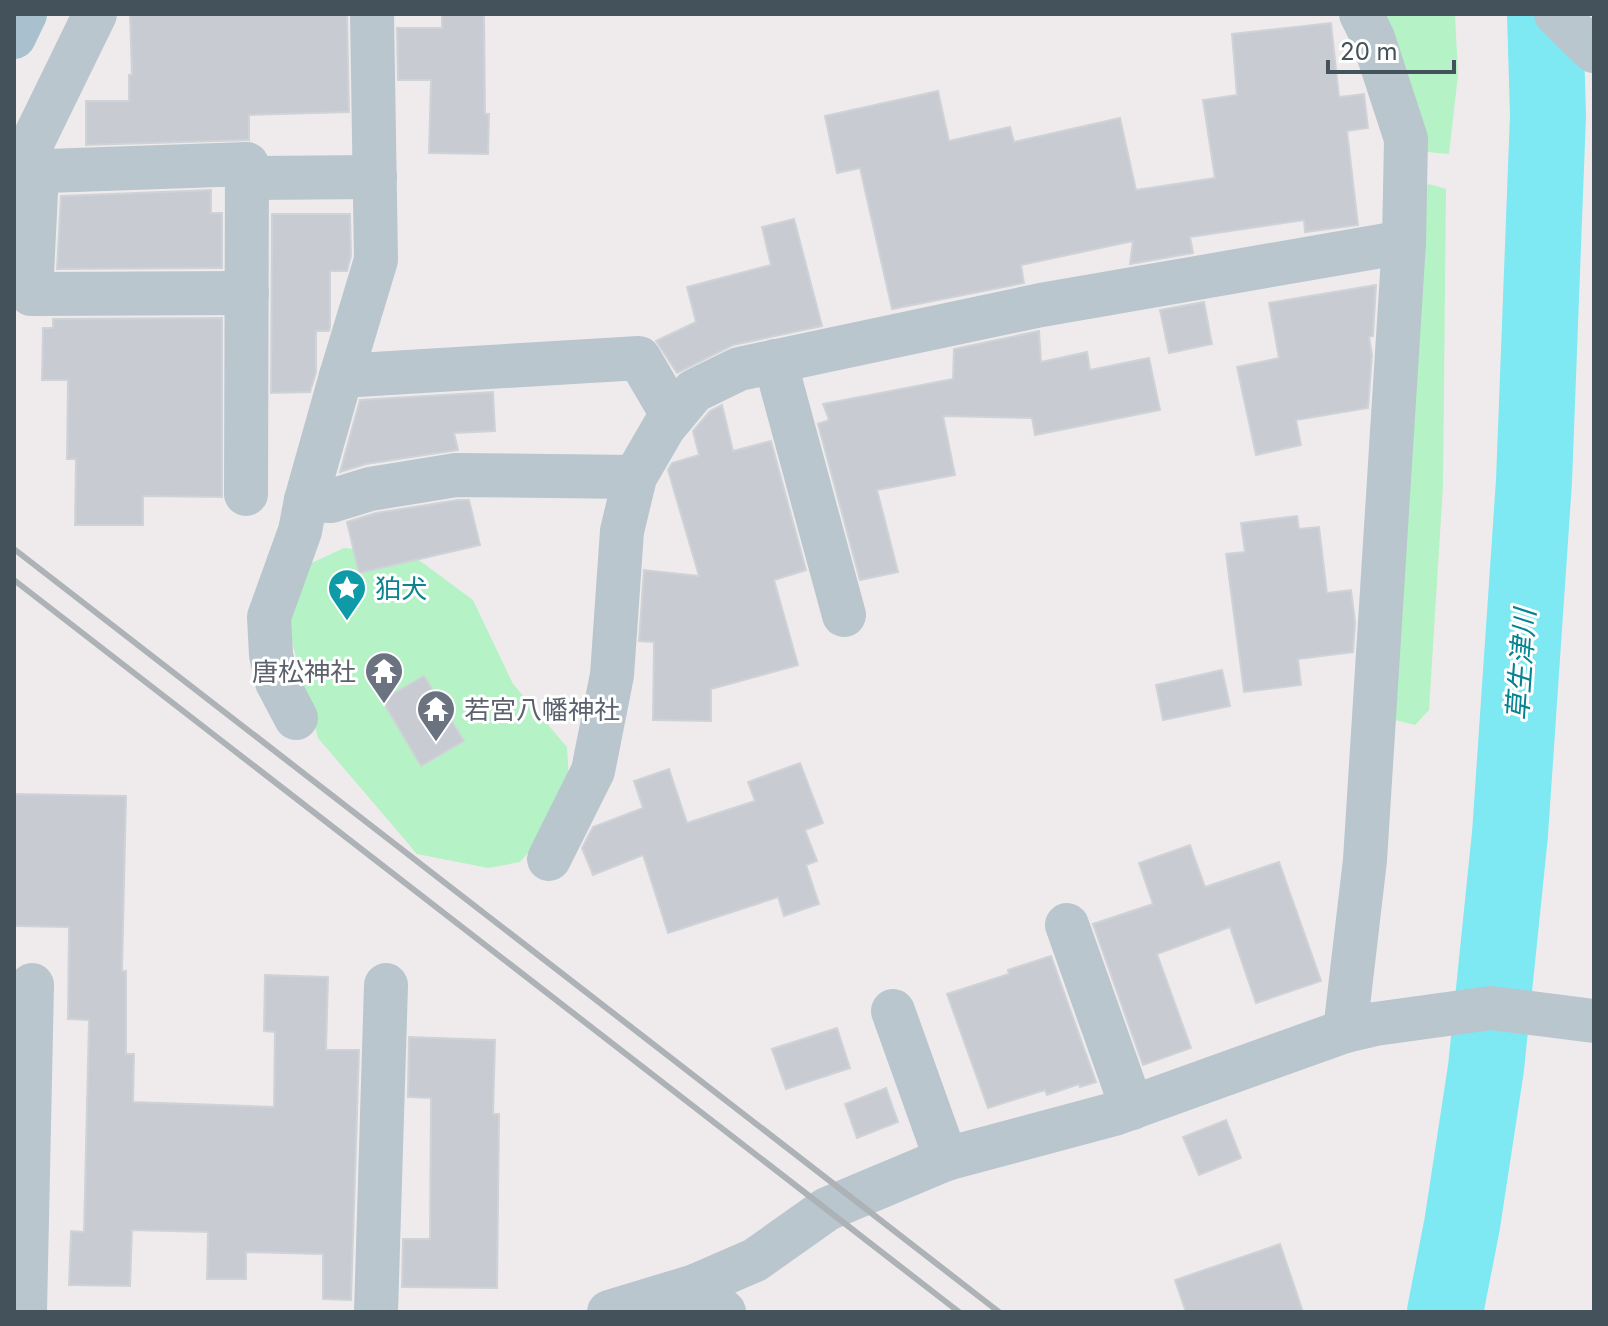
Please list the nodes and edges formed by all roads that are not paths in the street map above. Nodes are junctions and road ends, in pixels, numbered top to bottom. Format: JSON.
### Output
{"nodes":[{"id":1,"x":25,"y":14,"type":"edge"},
{"id":2,"x":95,"y":14,"type":"edge"},
{"id":3,"x":372,"y":14,"type":"edge"},
{"id":4,"x":1361,"y":14,"type":"edge"},
{"id":5,"x":1556,"y":14,"type":"edge"},
{"id":6,"x":14,"y":37,"type":"edge"},
{"id":7,"x":1594,"y":51,"type":"edge"},
{"id":8,"x":23,"y":175,"type":"edge"},
{"id":9,"x":375,"y":177,"type":"junction"},
{"id":10,"x":247,"y":178,"type":"junction"},
{"id":11,"x":1404,"y":242,"type":"junction"},
{"id":12,"x":247,"y":293,"type":"junction"},
{"id":13,"x":775,"y":361,"type":"junction"},
{"id":14,"x":341,"y":376,"type":"junction"},
{"id":15,"x":673,"y":416,"type":"junction"},
{"id":16,"x":635,"y":477,"type":"junction"},
{"id":17,"x":246,"y":494,"type":"dead end"},
{"id":18,"x":306,"y":500,"type":"junction"},
{"id":19,"x":844,"y":615,"type":"dead end"},
{"id":20,"x":296,"y":718,"type":"dead end"},
{"id":21,"x":549,"y":859,"type":"dead end"},
{"id":22,"x":1067,"y":925,"type":"dead end"},
{"id":23,"x":32,"y":985,"type":"dead end"},
{"id":24,"x":386,"y":985,"type":"dead end"},
{"id":25,"x":893,"y":1011,"type":"dead end"},
{"id":26,"x":1594,"y":1021,"type":"edge"},
{"id":27,"x":1360,"y":1027,"type":"junction"},
{"id":28,"x":1132,"y":1108,"type":"junction"},
{"id":29,"x":946,"y":1159,"type":"junction"},
{"id":30,"x":709,"y":1299,"type":"edge"},
{"id":31,"x":25,"y":1312,"type":"edge"},
{"id":32,"x":376,"y":1312,"type":"edge"},
{"id":33,"x":609,"y":1312,"type":"edge"}],
"edges":[{"from":1,"to":6,"type":"main road"},
{"from":2,"to":8,"type":"street"},
{"from":3,"to":9,"type":"street"},
{"from":4,"to":11,"type":"street"},
{"from":5,"to":7,"type":"street"},
{"from":8,"to":10,"type":"street"},
{"from":8,"to":12,"type":"street"},
{"from":9,"to":10,"type":"street"},
{"from":9,"to":14,"type":"street"},
{"from":10,"to":12,"type":"street"},
{"from":11,"to":13,"type":"street"},
{"from":11,"to":27,"type":"street"},
{"from":12,"to":17,"type":"street"},
{"from":13,"to":15,"type":"street"},
{"from":13,"to":19,"type":"street"},
{"from":14,"to":15,"type":"street"},
{"from":14,"to":18,"type":"street"},
{"from":15,"to":16,"type":"street"},
{"from":16,"to":18,"type":"street"},
{"from":16,"to":21,"type":"street"},
{"from":18,"to":20,"type":"street"},
{"from":22,"to":28,"type":"street"},
{"from":23,"to":31,"type":"street"},
{"from":24,"to":32,"type":"street"},
{"from":25,"to":29,"type":"street"},
{"from":26,"to":27,"type":"street"},
{"from":27,"to":28,"type":"street"},
{"from":28,"to":29,"type":"street"},
{"from":29,"to":30,"type":"street"},
{"from":30,"to":33,"type":"street"}]}
